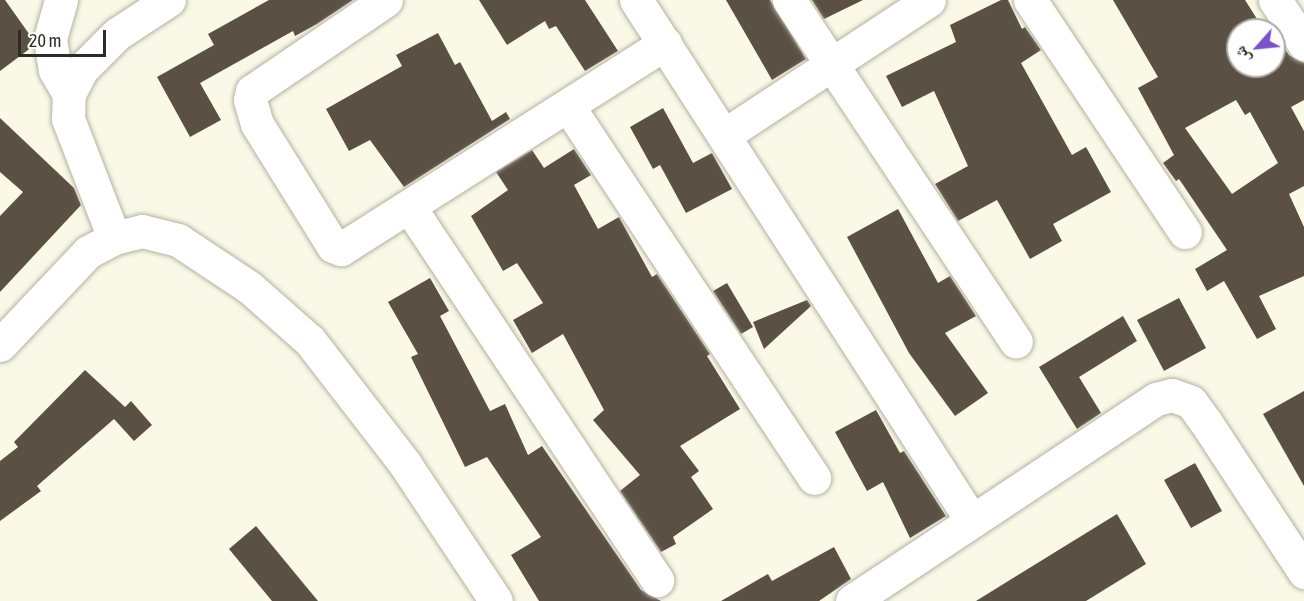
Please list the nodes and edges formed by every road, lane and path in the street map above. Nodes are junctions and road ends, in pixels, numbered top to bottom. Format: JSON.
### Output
{"nodes":[{"id":1,"x":61,"y":0,"type":"edge"},
{"id":2,"x":169,"y":0,"type":"edge"},
{"id":3,"x":386,"y":0,"type":"edge"},
{"id":4,"x":636,"y":0,"type":"edge"},
{"id":5,"x":789,"y":0,"type":"edge"},
{"id":6,"x":929,"y":0,"type":"edge"},
{"id":7,"x":1030,"y":0,"type":"edge"},
{"id":8,"x":1275,"y":0,"type":"edge"},
{"id":9,"x":665,"y":43,"type":"junction"},
{"id":10,"x":1304,"y":44,"type":"edge"},
{"id":11,"x":830,"y":65,"type":"junction"},
{"id":12,"x":69,"y":94,"type":"junction"},
{"id":13,"x":568,"y":105,"type":"junction"},
{"id":14,"x":726,"y":134,"type":"junction"},
{"id":15,"x":410,"y":208,"type":"junction"},
{"id":16,"x":1185,"y":232,"type":"dead end"},
{"id":17,"x":114,"y":238,"type":"junction"},
{"id":18,"x":1016,"y":342,"type":"dead end"},
{"id":19,"x":0,"y":345,"type":"edge"},
{"id":20,"x":814,"y":478,"type":"dead end"},
{"id":21,"x":972,"y":521,"type":"junction"},
{"id":22,"x":1304,"y":572,"type":"edge"},
{"id":23,"x":657,"y":580,"type":"dead end"},
{"id":24,"x":496,"y":601,"type":"edge"},
{"id":25,"x":852,"y":601,"type":"edge"}],
"edges":[{"from":1,"to":12,"type":"street"},
{"from":2,"to":12,"type":"street"},
{"from":3,"to":15,"type":"street"},
{"from":4,"to":9,"type":"street"},
{"from":5,"to":11,"type":"street"},
{"from":6,"to":11,"type":"street"},
{"from":7,"to":16,"type":"street"},
{"from":8,"to":10,"type":"street"},
{"from":9,"to":13,"type":"street"},
{"from":9,"to":14,"type":"street"},
{"from":11,"to":14,"type":"street"},
{"from":11,"to":18,"type":"street"},
{"from":12,"to":17,"type":"street"},
{"from":13,"to":15,"type":"street"},
{"from":13,"to":20,"type":"street"},
{"from":14,"to":21,"type":"street"},
{"from":15,"to":23,"type":"street"},
{"from":17,"to":19,"type":"street"},
{"from":17,"to":24,"type":"street"},
{"from":21,"to":22,"type":"street"},
{"from":21,"to":25,"type":"street"}]}
